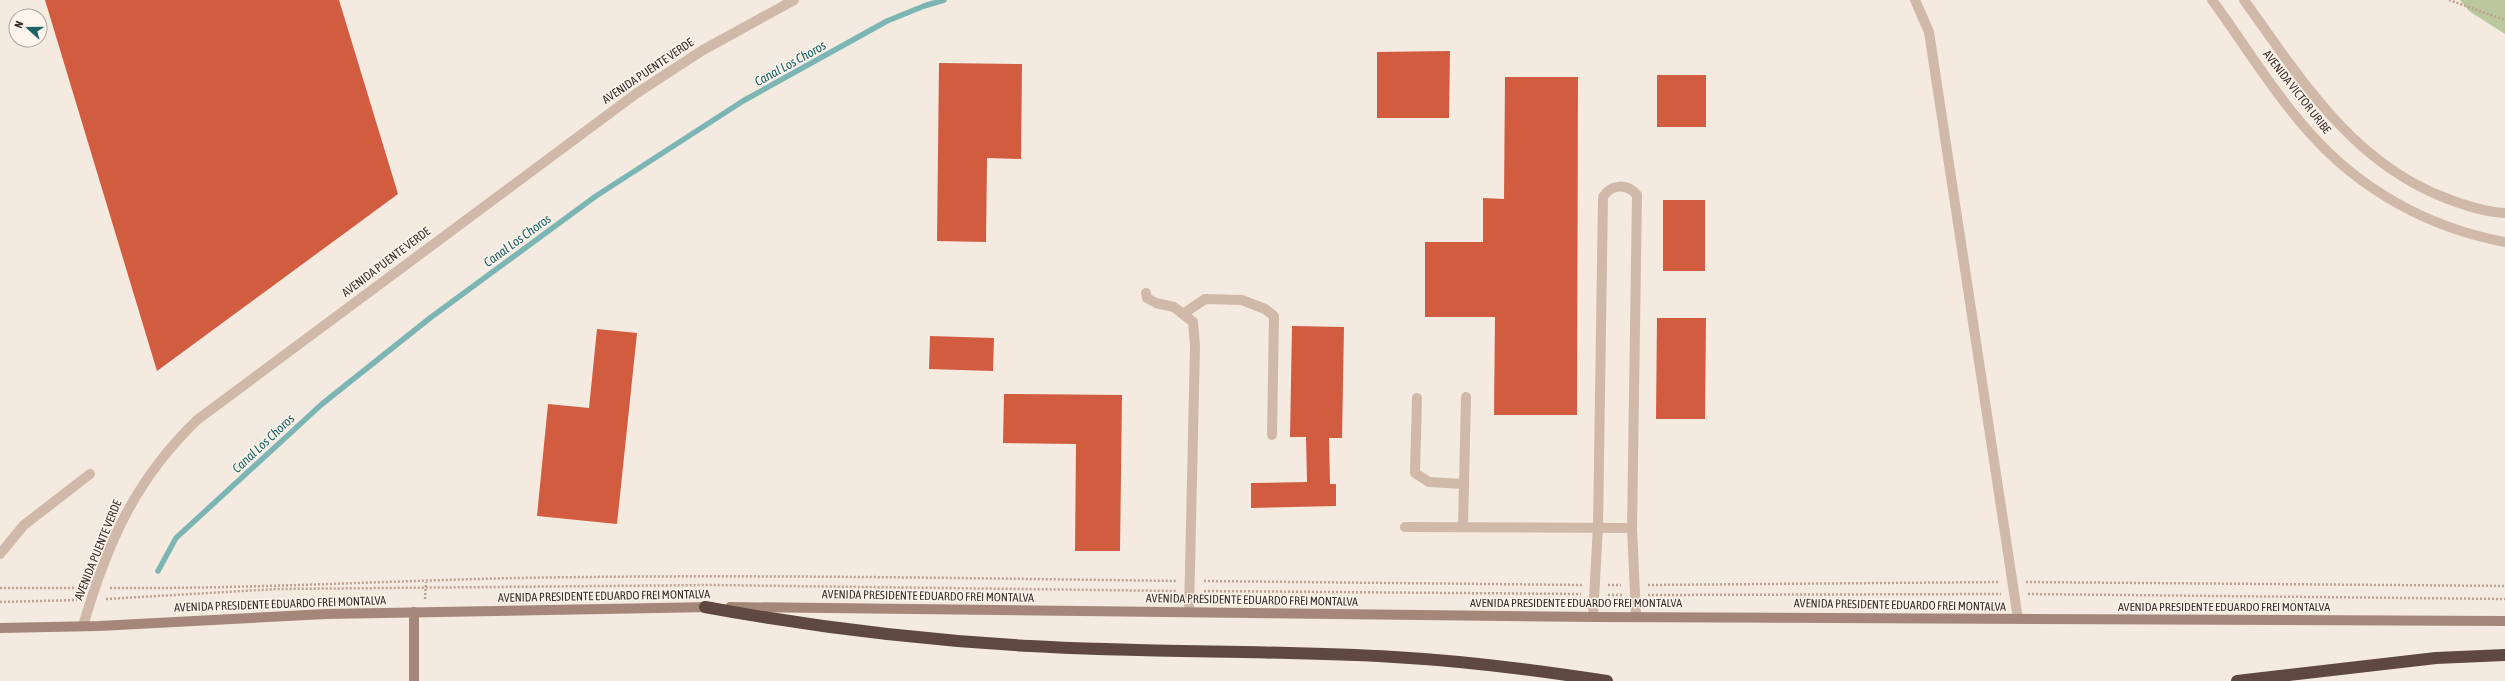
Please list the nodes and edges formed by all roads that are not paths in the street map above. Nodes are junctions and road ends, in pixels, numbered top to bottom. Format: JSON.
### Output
{"nodes":[{"id":1,"x":794,"y":0,"type":"edge"},
{"id":2,"x":1915,"y":0,"type":"edge"},
{"id":3,"x":2212,"y":0,"type":"edge"},
{"id":4,"x":2244,"y":0,"type":"edge"},
{"id":5,"x":2505,"y":213,"type":"edge"},
{"id":6,"x":2505,"y":242,"type":"edge"},
{"id":7,"x":1146,"y":293,"type":"dead end"},
{"id":8,"x":1183,"y":314,"type":"junction"},
{"id":9,"x":1466,"y":397,"type":"dead end"},
{"id":10,"x":1417,"y":398,"type":"dead end"},
{"id":11,"x":1272,"y":435,"type":"dead end"},
{"id":12,"x":90,"y":474,"type":"dead end"},
{"id":13,"x":1462,"y":484,"type":"junction"},
{"id":14,"x":1598,"y":526,"type":"junction"},
{"id":15,"x":1406,"y":527,"type":"dead end"},
{"id":16,"x":1463,"y":527,"type":"junction"},
{"id":17,"x":1632,"y":528,"type":"junction"},
{"id":18,"x":0,"y":554,"type":"edge"},
{"id":19,"x":705,"y":607,"type":"junction"},
{"id":20,"x":414,"y":612,"type":"junction"},
{"id":21,"x":1189,"y":612,"type":"junction"},
{"id":22,"x":1593,"y":616,"type":"junction"},
{"id":23,"x":1636,"y":616,"type":"junction"},
{"id":24,"x":2018,"y":620,"type":"junction"},
{"id":25,"x":2505,"y":621,"type":"edge"},
{"id":26,"x":83,"y":626,"type":"junction"},
{"id":27,"x":0,"y":628,"type":"edge"},
{"id":28,"x":2505,"y":655,"type":"edge"},
{"id":29,"x":414,"y":681,"type":"edge"},
{"id":30,"x":1607,"y":681,"type":"edge"},
{"id":31,"x":2237,"y":681,"type":"edge"}],
"edges":[{"from":1,"to":26,"type":"street","name":"AVENIDA PUENTE VERDE"},
{"from":2,"to":24,"type":"street"},
{"from":3,"to":6,"type":"street","name":"AVENIDA VICTOR URIBE"},
{"from":4,"to":5,"type":"street","name":"AVENIDA VICTOR URIBE"},
{"from":7,"to":8,"type":"street"},
{"from":8,"to":11,"type":"street"},
{"from":8,"to":21,"type":"street"},
{"from":9,"to":13,"type":"street"},
{"from":10,"to":13,"type":"street"},
{"from":12,"to":18,"type":"street"},
{"from":13,"to":16,"type":"street"},
{"from":14,"to":16,"type":"street"},
{"from":14,"to":17,"type":"street"},
{"from":14,"to":17,"type":"street"},
{"from":14,"to":22,"type":"street"},
{"from":15,"to":16,"type":"street"},
{"from":17,"to":23,"type":"street"},
{"from":19,"to":20,"type":"main road","name":"AVENIDA PRESIDENTE EDUARDO FREI MONTALVA"},
{"from":19,"to":21,"type":"main road","name":"AVENIDA PRESIDENTE EDUARDO FREI MONTALVA"},
{"from":19,"to":30,"type":"highway"},
{"from":20,"to":26,"type":"main road","name":"AVENIDA PRESIDENTE EDUARDO FREI MONTALVA"},
{"from":20,"to":29,"type":"main road"},
{"from":21,"to":22,"type":"main road","name":"AVENIDA PRESIDENTE EDUARDO FREI MONTALVA"},
{"from":22,"to":23,"type":"main road","name":"AVENIDA PRESIDENTE EDUARDO FREI MONTALVA"},
{"from":23,"to":24,"type":"main road","name":"AVENIDA PRESIDENTE EDUARDO FREI MONTALVA"},
{"from":24,"to":25,"type":"main road","name":"AVENIDA PRESIDENTE EDUARDO FREI MONTALVA"},
{"from":26,"to":27,"type":"main road","name":"AVENIDA PRESIDENTE EDUARDO FREI MONTALVA"},
{"from":28,"to":31,"type":"highway"}]}
